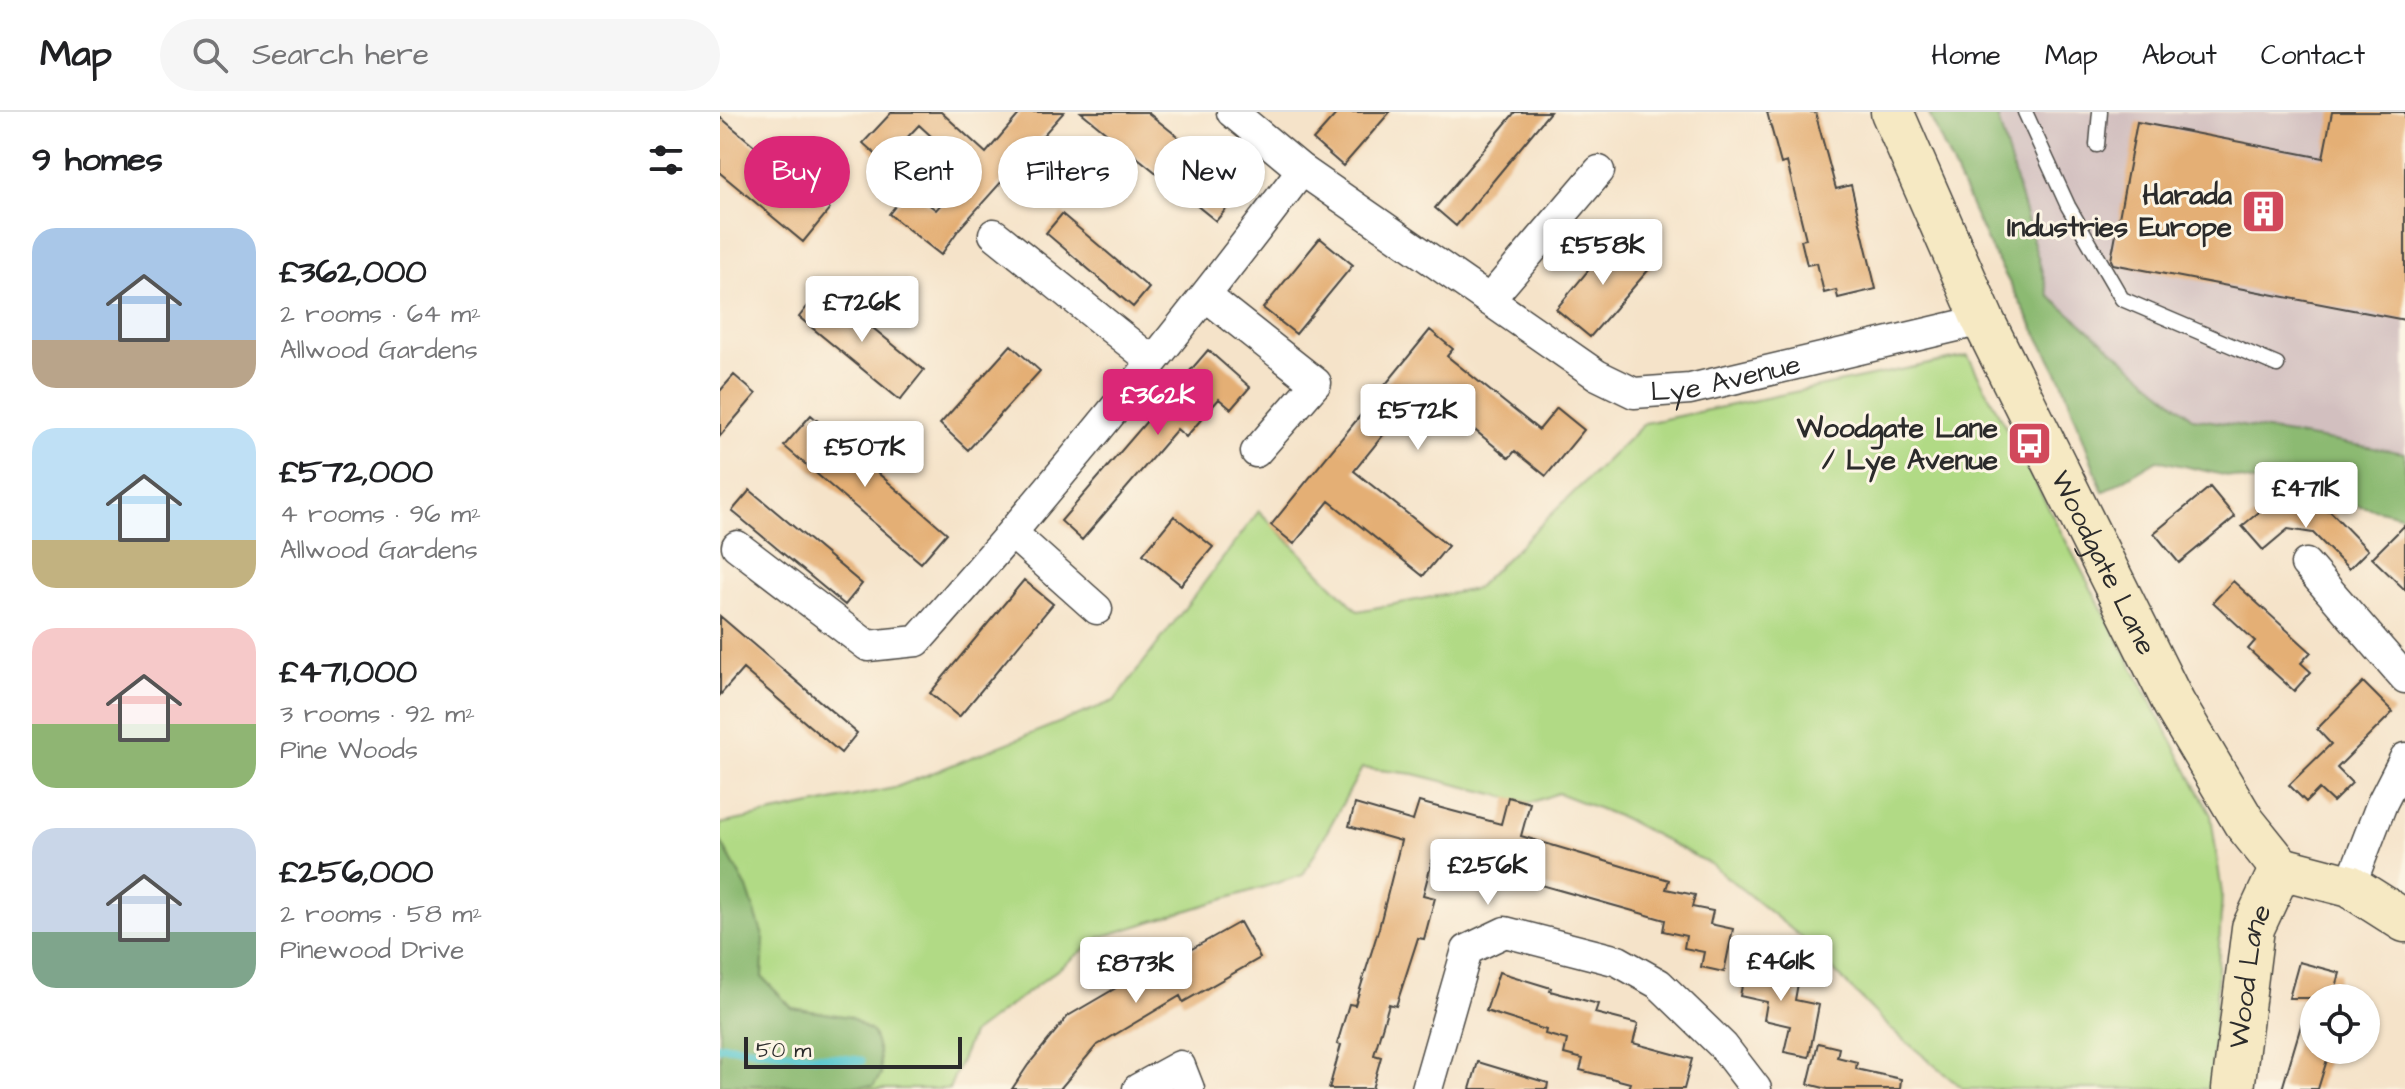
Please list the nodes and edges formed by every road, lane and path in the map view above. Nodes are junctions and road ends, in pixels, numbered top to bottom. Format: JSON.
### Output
{"nodes":[{"id":1,"x":1232,"y":112,"type":"edge"},
{"id":2,"x":1892,"y":112,"type":"edge"},
{"id":3,"x":2025,"y":112,"type":"edge"},
{"id":4,"x":2100,"y":112,"type":"edge"},
{"id":5,"x":2097,"y":145,"type":"dead end"},
{"id":6,"x":1302,"y":170,"type":"junction"},
{"id":7,"x":1599,"y":171,"type":"dead end"},
{"id":8,"x":994,"y":234,"type":"dead end"},
{"id":9,"x":1206,"y":296,"type":"junction"},
{"id":10,"x":1489,"y":300,"type":"junction"},
{"id":11,"x":1983,"y":320,"type":"junction"},
{"id":12,"x":1152,"y":361,"type":"junction"},
{"id":13,"x":2277,"y":365,"type":"dead end"},
{"id":14,"x":1256,"y":452,"type":"dead end"},
{"id":15,"x":1013,"y":534,"type":"junction"},
{"id":16,"x":737,"y":546,"type":"dead end"},
{"id":17,"x":2306,"y":564,"type":"dead end"},
{"id":18,"x":1097,"y":609,"type":"dead end"},
{"id":19,"x":2405,"y":678,"type":"edge"},
{"id":20,"x":2405,"y":758,"type":"edge"},
{"id":21,"x":2281,"y":868,"type":"junction"},
{"id":22,"x":2350,"y":886,"type":"junction"},
{"id":23,"x":2405,"y":921,"type":"edge"},
{"id":24,"x":1138,"y":1089,"type":"edge"},
{"id":25,"x":1189,"y":1089,"type":"edge"},
{"id":26,"x":1427,"y":1089,"type":"edge"},
{"id":27,"x":1756,"y":1089,"type":"edge"},
{"id":28,"x":2233,"y":1089,"type":"edge"}],
"edges":[{"from":1,"to":6,"type":"street","name":"Lye Avenue"},
{"from":2,"to":11,"type":"street","name":"Woodgate Lane"},
{"from":3,"to":13,"type":"lane"},
{"from":4,"to":5,"type":"lane"},
{"from":6,"to":9,"type":"street"},
{"from":6,"to":10,"type":"street","name":"Lye Avenue"},
{"from":7,"to":10,"type":"street"},
{"from":8,"to":12,"type":"street"},
{"from":9,"to":12,"type":"street"},
{"from":9,"to":14,"type":"street"},
{"from":10,"to":11,"type":"street","name":"Lye Avenue"},
{"from":11,"to":21,"type":"street","name":"Woodgate Lane"},
{"from":12,"to":15,"type":"street"},
{"from":15,"to":16,"type":"street"},
{"from":15,"to":18,"type":"street"},
{"from":17,"to":19,"type":"street"},
{"from":20,"to":22,"type":"street"},
{"from":21,"to":22,"type":"street"},
{"from":21,"to":28,"type":"street","name":"Wood Lane"},
{"from":22,"to":23,"type":"street"},
{"from":24,"to":25,"type":"street"},
{"from":26,"to":27,"type":"street"}]}
